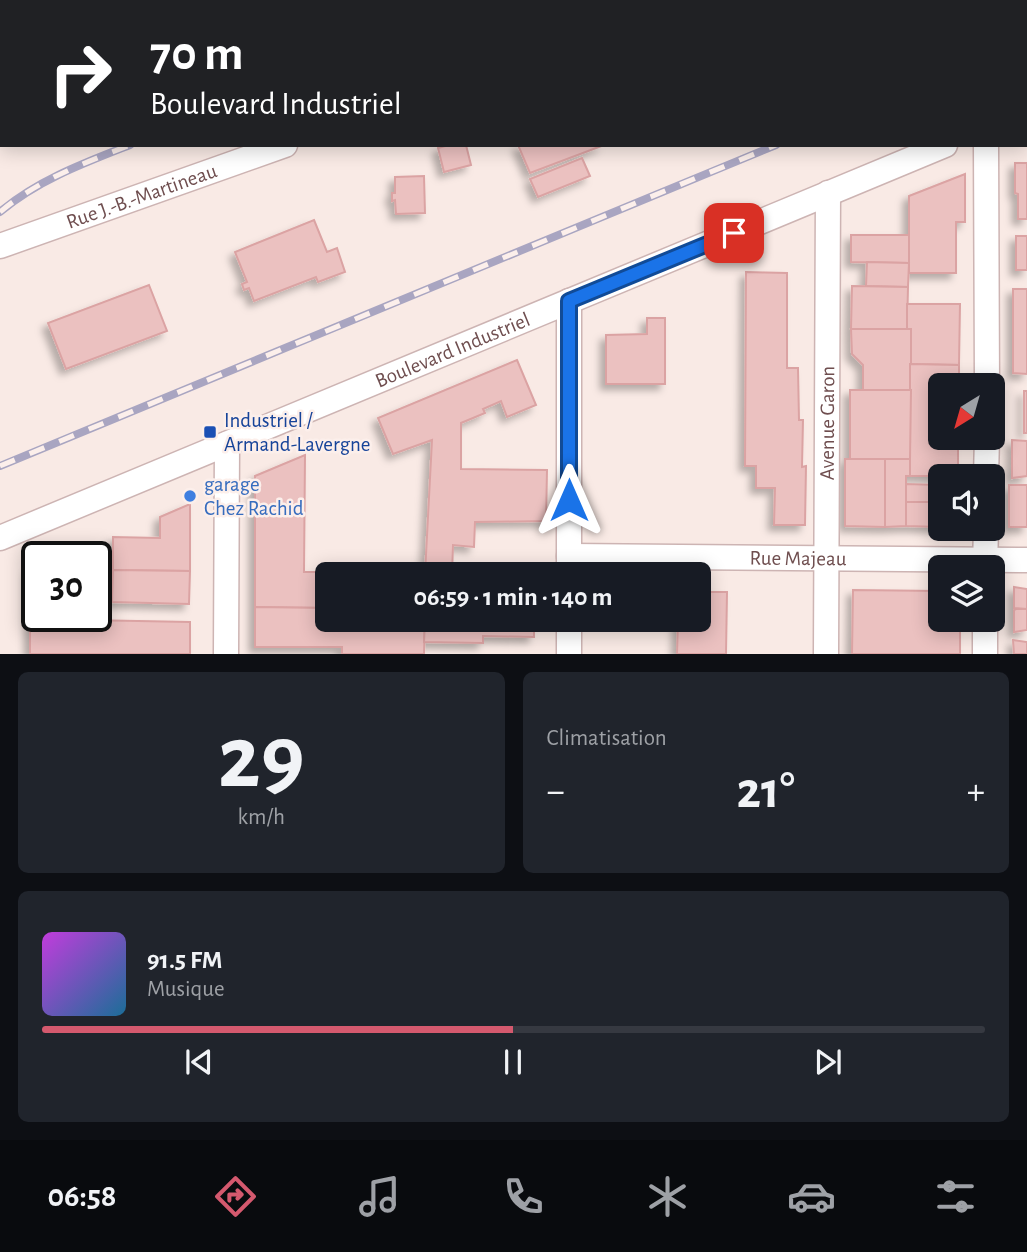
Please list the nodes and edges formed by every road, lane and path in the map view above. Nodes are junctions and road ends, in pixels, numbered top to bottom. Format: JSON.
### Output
{"nodes":[{"id":1,"x":279,"y":147,"type":"edge"},
{"id":2,"x":940,"y":147,"type":"edge"},
{"id":3,"x":985,"y":147,"type":"edge"},
{"id":4,"x":828,"y":193,"type":"junction"},
{"id":5,"x":0,"y":246,"type":"edge"},
{"id":6,"x":569,"y":301,"type":"junction"},
{"id":7,"x":987,"y":373,"type":"edge"},
{"id":8,"x":227,"y":444,"type":"junction"},
{"id":9,"x":0,"y":538,"type":"edge"},
{"id":10,"x":826,"y":557,"type":"junction"},
{"id":11,"x":928,"y":561,"type":"edge"},
{"id":12,"x":1027,"y":561,"type":"edge"},
{"id":13,"x":569,"y":562,"type":"edge"},
{"id":14,"x":665,"y":562,"type":"edge"},
{"id":15,"x":1005,"y":562,"type":"edge"},
{"id":16,"x":569,"y":632,"type":"edge"},
{"id":17,"x":985,"y":632,"type":"edge"},
{"id":18,"x":226,"y":653,"type":"edge"},
{"id":19,"x":569,"y":653,"type":"edge"},
{"id":20,"x":826,"y":653,"type":"edge"},
{"id":21,"x":985,"y":653,"type":"edge"}],
"edges":[{"from":1,"to":5,"type":"street","name":"Rue J.-B.-Martineau"},
{"from":2,"to":4,"type":"street","name":"Boulevard Industriel"},
{"from":3,"to":7,"type":"street"},
{"from":4,"to":6,"type":"street","name":"Boulevard Industriel"},
{"from":4,"to":10,"type":"street","name":"Avenue Garon"},
{"from":6,"to":8,"type":"street","name":"Boulevard Industriel"},
{"from":6,"to":13,"type":"street"},
{"from":8,"to":9,"type":"street","name":"Boulevard Industriel"},
{"from":8,"to":18,"type":"street"},
{"from":10,"to":11,"type":"street","name":"Rue Majeau"},
{"from":10,"to":14,"type":"street","name":"Rue Majeau"},
{"from":10,"to":20,"type":"street","name":"Avenue Garon"},
{"from":12,"to":15,"type":"street","name":"Rue Majeau"},
{"from":16,"to":19,"type":"street"},
{"from":17,"to":21,"type":"street"}]}
